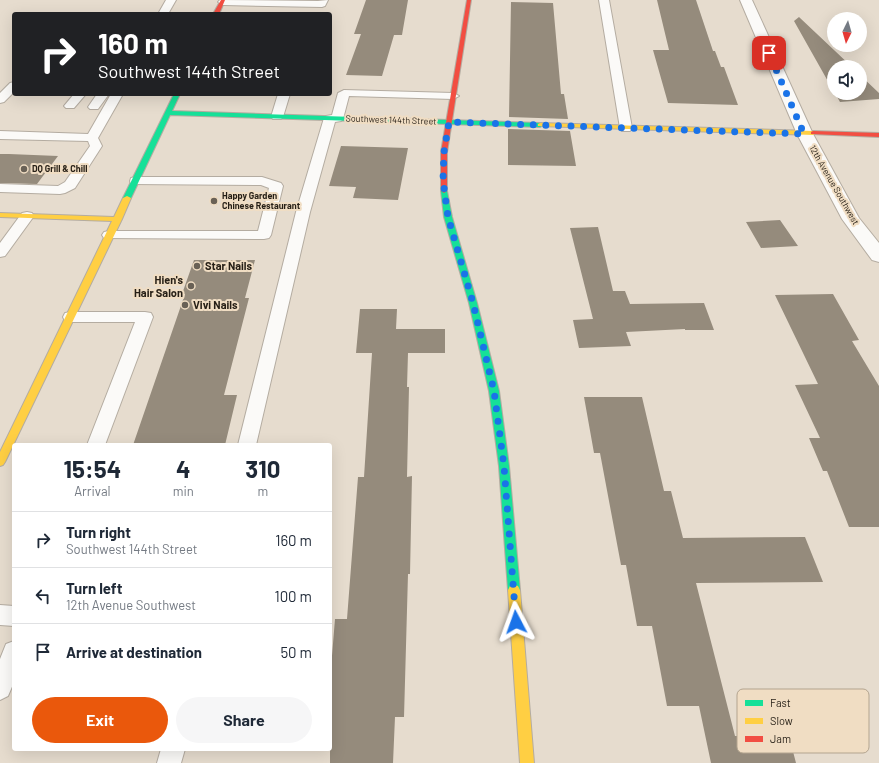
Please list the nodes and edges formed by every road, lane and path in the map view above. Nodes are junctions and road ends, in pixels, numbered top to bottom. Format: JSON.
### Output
{"nodes":[{"id":1,"x":171,"y":0,"type":"edge"},
{"id":2,"x":324,"y":0,"type":"edge"},
{"id":3,"x":469,"y":0,"type":"edge"},
{"id":4,"x":604,"y":0,"type":"edge"},
{"id":5,"x":746,"y":0,"type":"edge"},
{"id":6,"x":223,"y":1,"type":"edge"},
{"id":7,"x":164,"y":12,"type":"edge"},
{"id":8,"x":217,"y":12,"type":"edge"},
{"id":9,"x":12,"y":87,"type":"edge"},
{"id":10,"x":78,"y":96,"type":"edge"},
{"id":11,"x":102,"y":96,"type":"edge"},
{"id":12,"x":116,"y":96,"type":"edge"},
{"id":13,"x":176,"y":96,"type":"edge"},
{"id":14,"x":283,"y":96,"type":"edge"},
{"id":15,"x":453,"y":96,"type":"junction"},
{"id":16,"x":0,"y":100,"type":"edge"},
{"id":17,"x":70,"y":106,"type":"dead end"},
{"id":18,"x":94,"y":107,"type":"dead end"},
{"id":19,"x":168,"y":112,"type":"junction"},
{"id":20,"x":277,"y":117,"type":"junction"},
{"id":21,"x":334,"y":119,"type":"junction"},
{"id":22,"x":449,"y":122,"type":"junction"},
{"id":23,"x":626,"y":128,"type":"junction"},
{"id":24,"x":804,"y":134,"type":"junction"},
{"id":25,"x":0,"y":135,"type":"edge"},
{"id":26,"x":879,"y":135,"type":"edge"},
{"id":27,"x":92,"y":138,"type":"junction"},
{"id":28,"x":136,"y":181,"type":"junction"},
{"id":29,"x":0,"y":188,"type":"edge"},
{"id":30,"x":0,"y":215,"type":"edge"},
{"id":31,"x":27,"y":216,"type":"junction"},
{"id":32,"x":118,"y":219,"type":"junction"},
{"id":33,"x":109,"y":235,"type":"junction"},
{"id":34,"x":0,"y":253,"type":"edge"},
{"id":35,"x":879,"y":256,"type":"edge"},
{"id":36,"x":71,"y":317,"type":"junction"},
{"id":37,"x":97,"y":443,"type":"edge"},
{"id":38,"x":246,"y":443,"type":"edge"},
{"id":39,"x":0,"y":462,"type":"edge"},
{"id":40,"x":0,"y":615,"type":"edge"},
{"id":41,"x":12,"y":616,"type":"edge"},
{"id":42,"x":12,"y":657,"type":"edge"},
{"id":43,"x":0,"y":688,"type":"edge"},
{"id":44,"x":172,"y":751,"type":"edge"},
{"id":45,"x":169,"y":763,"type":"edge"},
{"id":46,"x":527,"y":763,"type":"edge"}],
"edges":[{"from":1,"to":7,"type":"lane"},
{"from":2,"to":6,"type":"lane"},
{"from":3,"to":15,"type":"street"},
{"from":4,"to":23,"type":"lane"},
{"from":5,"to":24,"type":"street","name":"12th Avenue Southwest"},
{"from":6,"to":8,"type":"street"},
{"from":9,"to":16,"type":"lane"},
{"from":10,"to":17,"type":"lane"},
{"from":11,"to":18,"type":"lane"},
{"from":12,"to":27,"type":"lane"},
{"from":13,"to":19,"type":"street"},
{"from":14,"to":20,"type":"lane"},
{"from":15,"to":21,"type":"lane"},
{"from":15,"to":22,"type":"street"},
{"from":19,"to":20,"type":"street","name":"Southwest 144th Street"},
{"from":19,"to":28,"type":"street"},
{"from":20,"to":21,"type":"street","name":"Southwest 144th Street"},
{"from":21,"to":22,"type":"street","name":"Southwest 144th Street"},
{"from":21,"to":38,"type":"lane"},
{"from":22,"to":23,"type":"street","name":"Southwest 144th Street"},
{"from":22,"to":46,"type":"street"},
{"from":23,"to":24,"type":"street","name":"Southwest 144th Street"},
{"from":24,"to":26,"type":"street","name":"Southwest 144th Street"},
{"from":24,"to":35,"type":"street","name":"12th Avenue Southwest"},
{"from":25,"to":27,"type":"lane"},
{"from":27,"to":29,"type":"lane"},
{"from":28,"to":32,"type":"street"},
{"from":28,"to":33,"type":"lane"},
{"from":30,"to":31,"type":"street"},
{"from":31,"to":32,"type":"street"},
{"from":31,"to":34,"type":"lane"},
{"from":32,"to":33,"type":"street"},
{"from":33,"to":36,"type":"street"},
{"from":36,"to":37,"type":"lane"},
{"from":36,"to":39,"type":"street"},
{"from":40,"to":41,"type":"lane"},
{"from":42,"to":43,"type":"lane"},
{"from":44,"to":45,"type":"lane"}]}
